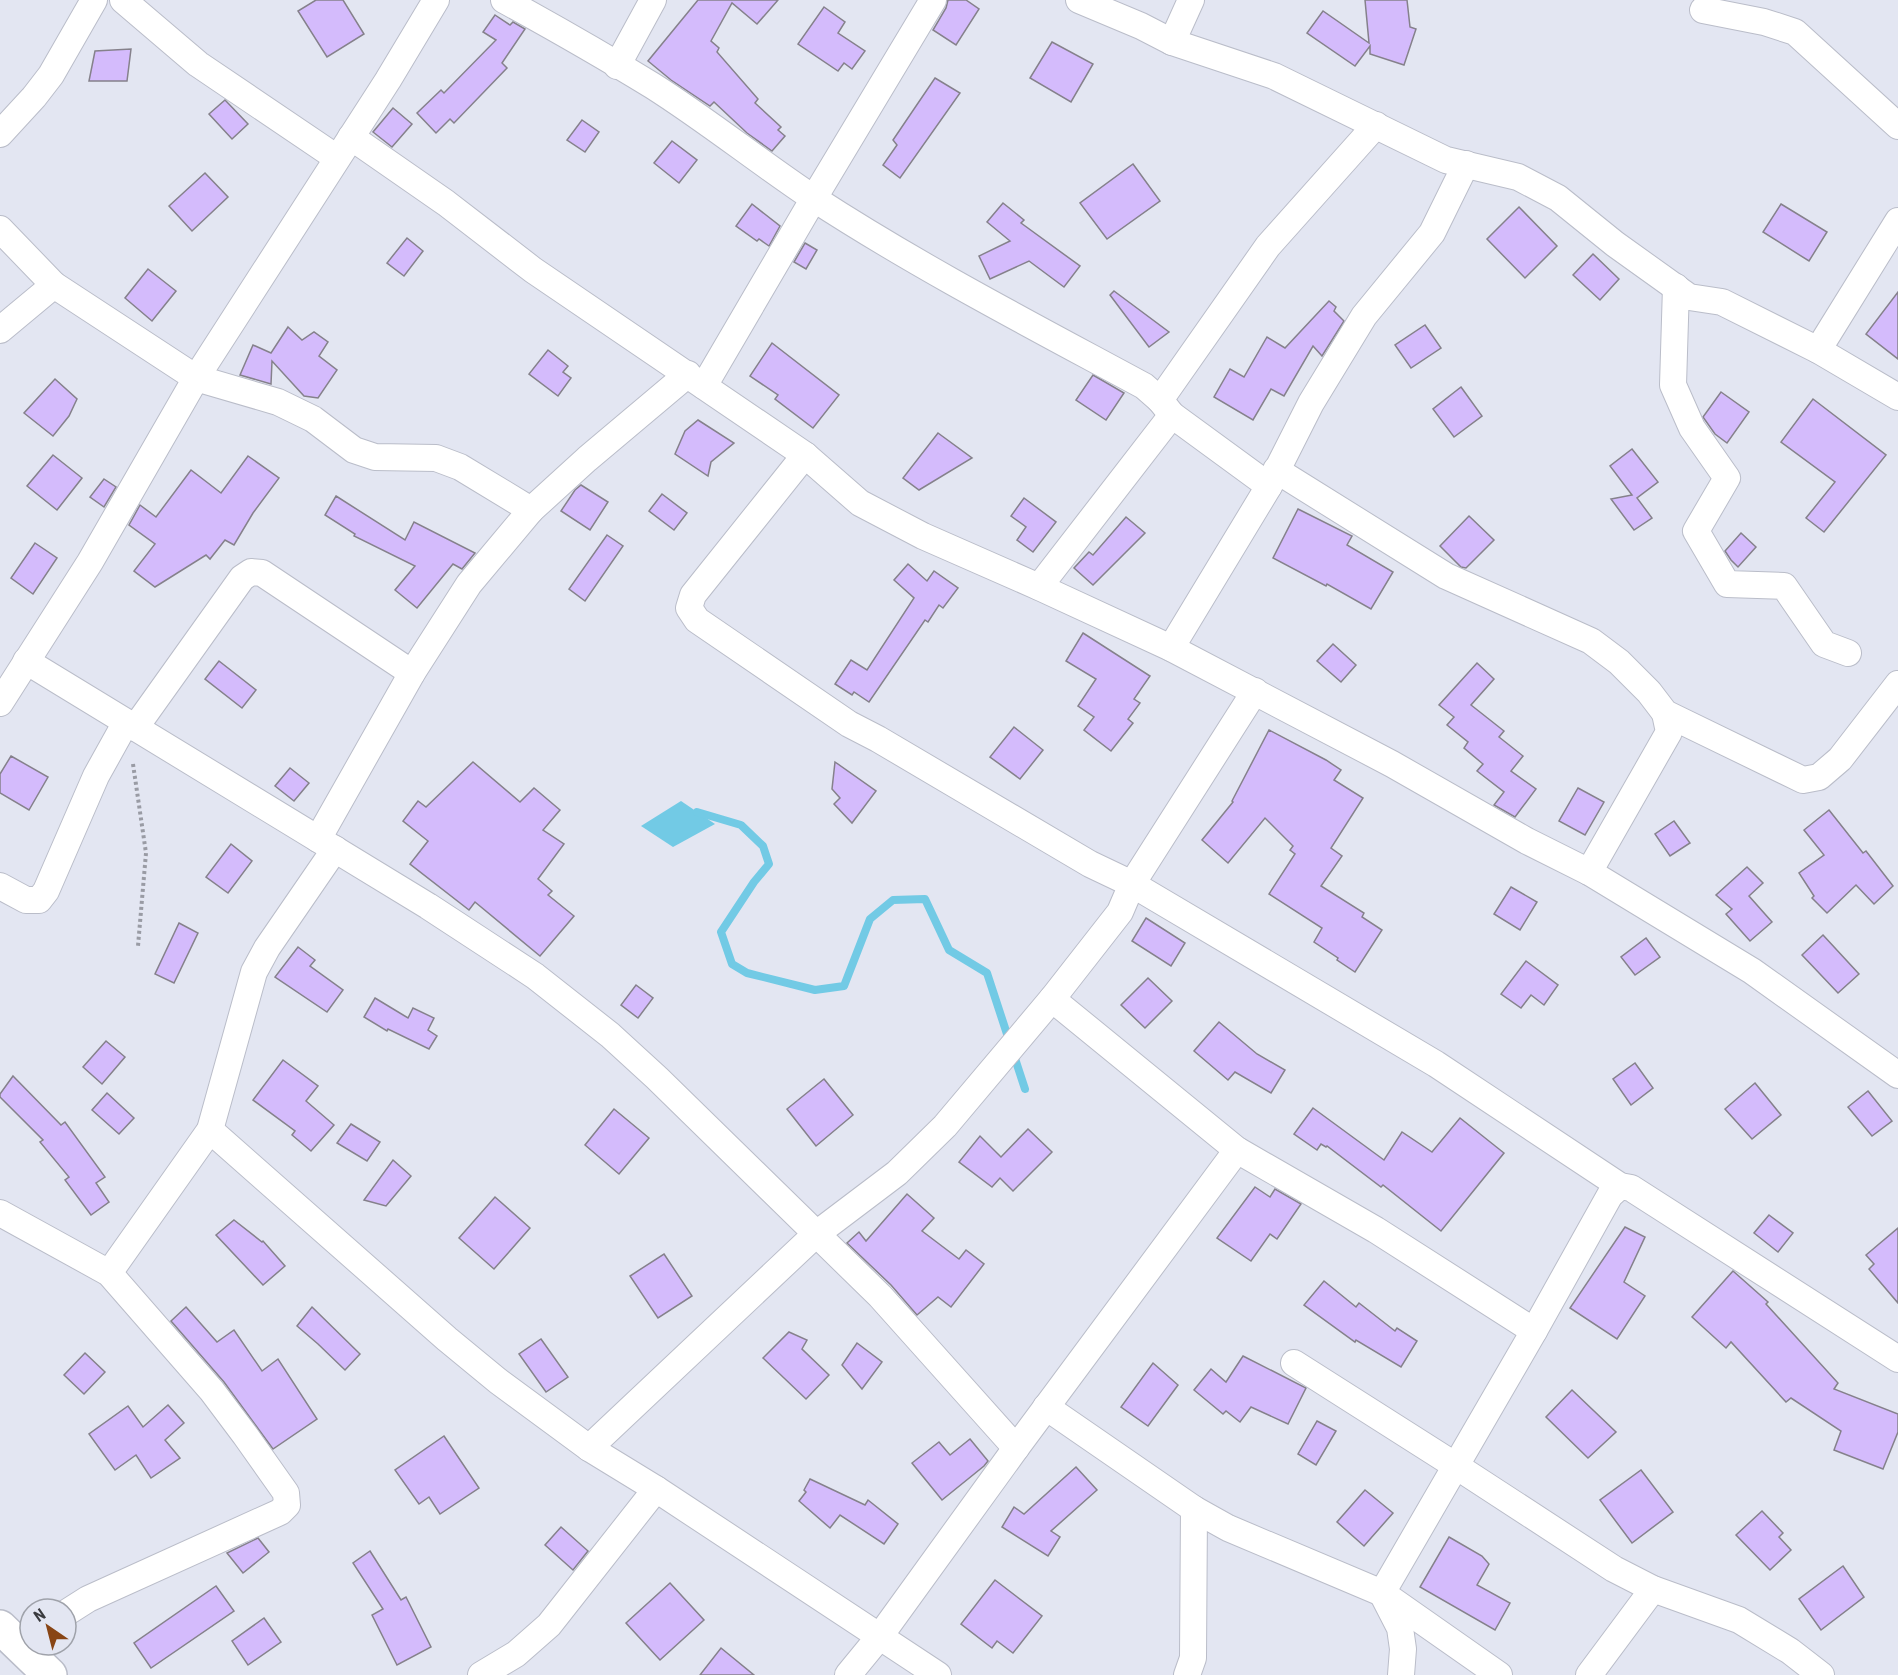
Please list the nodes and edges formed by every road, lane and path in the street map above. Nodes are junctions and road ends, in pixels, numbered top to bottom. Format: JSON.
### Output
{"nodes":[{"id":1,"x":94,"y":0,"type":"edge"},
{"id":2,"x":123,"y":0,"type":"edge"},
{"id":3,"x":436,"y":0,"type":"edge"},
{"id":4,"x":504,"y":0,"type":"edge"},
{"id":5,"x":653,"y":0,"type":"edge"},
{"id":6,"x":933,"y":0,"type":"edge"},
{"id":7,"x":1079,"y":0,"type":"edge"},
{"id":8,"x":1191,"y":0,"type":"edge"},
{"id":9,"x":1703,"y":10,"type":"dead end"},
{"id":10,"x":1172,"y":42,"type":"junction"},
{"id":11,"x":617,"y":66,"type":"junction"},
{"id":12,"x":1376,"y":125,"type":"junction"},
{"id":13,"x":1898,"y":126,"type":"edge"},
{"id":14,"x":0,"y":134,"type":"edge"},
{"id":15,"x":351,"y":137,"type":"junction"},
{"id":16,"x":337,"y":158,"type":"junction"},
{"id":17,"x":1466,"y":164,"type":"junction"},
{"id":18,"x":814,"y":198,"type":"junction"},
{"id":19,"x":1898,"y":221,"type":"edge"},
{"id":20,"x":0,"y":229,"type":"edge"},
{"id":21,"x":54,"y":285,"type":"junction"},
{"id":22,"x":1676,"y":287,"type":"junction"},
{"id":23,"x":0,"y":330,"type":"edge"},
{"id":24,"x":1818,"y":350,"type":"junction"},
{"id":25,"x":196,"y":378,"type":"junction"},
{"id":26,"x":696,"y":380,"type":"junction"},
{"id":27,"x":1898,"y":397,"type":"edge"},
{"id":28,"x":1166,"y":407,"type":"junction"},
{"id":29,"x":805,"y":455,"type":"junction"},
{"id":30,"x":1272,"y":478,"type":"junction"},
{"id":31,"x":531,"y":510,"type":"junction"},
{"id":32,"x":1040,"y":586,"type":"junction"},
{"id":33,"x":1171,"y":648,"type":"junction"},
{"id":34,"x":1848,"y":653,"type":"dead end"},
{"id":35,"x":26,"y":661,"type":"junction"},
{"id":36,"x":412,"y":673,"type":"junction"},
{"id":37,"x":1898,"y":684,"type":"edge"},
{"id":38,"x":1255,"y":691,"type":"junction"},
{"id":39,"x":2,"y":696,"type":"edge"},
{"id":40,"x":1665,"y":713,"type":"junction"},
{"id":41,"x":130,"y":725,"type":"junction"},
{"id":42,"x":326,"y":844,"type":"junction"},
{"id":43,"x":1589,"y":872,"type":"junction"},
{"id":44,"x":1132,"y":884,"type":"junction"},
{"id":45,"x":0,"y":886,"type":"edge"},
{"id":46,"x":138,"y":946,"type":"dead end"},
{"id":47,"x":1052,"y":999,"type":"junction"},
{"id":48,"x":1898,"y":1075,"type":"edge"},
{"id":49,"x":210,"y":1130,"type":"junction"},
{"id":50,"x":1237,"y":1150,"type":"junction"},
{"id":51,"x":1620,"y":1186,"type":"junction"},
{"id":52,"x":0,"y":1213,"type":"edge"},
{"id":53,"x":815,"y":1235,"type":"junction"},
{"id":54,"x":108,"y":1273,"type":"junction"},
{"id":55,"x":1534,"y":1331,"type":"junction"},
{"id":56,"x":1898,"y":1359,"type":"edge"},
{"id":57,"x":1294,"y":1364,"type":"dead end"},
{"id":58,"x":1046,"y":1407,"type":"junction"},
{"id":59,"x":589,"y":1448,"type":"junction"},
{"id":60,"x":1016,"y":1448,"type":"junction"},
{"id":61,"x":1456,"y":1466,"type":"junction"},
{"id":62,"x":656,"y":1489,"type":"junction"},
{"id":63,"x":1194,"y":1509,"type":"junction"},
{"id":64,"x":1653,"y":1589,"type":"junction"},
{"id":65,"x":1382,"y":1593,"type":"junction"},
{"id":66,"x":78,"y":1605,"type":"edge"},
{"id":67,"x":880,"y":1636,"type":"junction"},
{"id":68,"x":17,"y":1637,"type":"edge"},
{"id":69,"x":50,"y":1675,"type":"edge"},
{"id":70,"x":481,"y":1675,"type":"edge"},
{"id":71,"x":848,"y":1675,"type":"edge"},
{"id":72,"x":938,"y":1675,"type":"edge"},
{"id":73,"x":1187,"y":1675,"type":"edge"},
{"id":74,"x":1401,"y":1675,"type":"edge"},
{"id":75,"x":1500,"y":1675,"type":"edge"},
{"id":76,"x":1589,"y":1675,"type":"edge"},
{"id":77,"x":1821,"y":1675,"type":"edge"}],
"edges":[{"from":1,"to":14,"type":"street"},
{"from":2,"to":16,"type":"street"},
{"from":3,"to":15,"type":"street"},
{"from":4,"to":11,"type":"street"},
{"from":5,"to":11,"type":"street"},
{"from":6,"to":18,"type":"street"},
{"from":7,"to":10,"type":"street"},
{"from":8,"to":10,"type":"street"},
{"from":9,"to":13,"type":"street"},
{"from":10,"to":12,"type":"street"},
{"from":11,"to":18,"type":"street"},
{"from":12,"to":17,"type":"street"},
{"from":12,"to":28,"type":"street"},
{"from":15,"to":16,"type":"street"},
{"from":15,"to":26,"type":"street"},
{"from":16,"to":25,"type":"street"},
{"from":17,"to":22,"type":"street"},
{"from":17,"to":30,"type":"street"},
{"from":18,"to":26,"type":"street"},
{"from":18,"to":28,"type":"street"},
{"from":19,"to":24,"type":"street"},
{"from":20,"to":21,"type":"street"},
{"from":21,"to":23,"type":"street"},
{"from":21,"to":25,"type":"street"},
{"from":22,"to":24,"type":"street"},
{"from":22,"to":34,"type":"street"},
{"from":24,"to":27,"type":"street"},
{"from":25,"to":31,"type":"street"},
{"from":25,"to":35,"type":"street"},
{"from":26,"to":29,"type":"street"},
{"from":26,"to":31,"type":"street"},
{"from":28,"to":30,"type":"street"},
{"from":28,"to":32,"type":"street"},
{"from":29,"to":32,"type":"street"},
{"from":29,"to":44,"type":"street"},
{"from":30,"to":33,"type":"street"},
{"from":30,"to":40,"type":"street"},
{"from":31,"to":36,"type":"street"},
{"from":32,"to":33,"type":"street"},
{"from":33,"to":38,"type":"street"},
{"from":35,"to":39,"type":"street"},
{"from":35,"to":41,"type":"street"},
{"from":36,"to":41,"type":"street"},
{"from":36,"to":42,"type":"street"},
{"from":37,"to":40,"type":"street"},
{"from":38,"to":43,"type":"street"},
{"from":38,"to":44,"type":"street"},
{"from":40,"to":43,"type":"street"},
{"from":41,"to":42,"type":"street"},
{"from":41,"to":45,"type":"street"},
{"from":41,"to":46,"type":"path"},
{"from":42,"to":49,"type":"street"},
{"from":42,"to":53,"type":"street"},
{"from":43,"to":48,"type":"street"},
{"from":44,"to":47,"type":"street"},
{"from":44,"to":51,"type":"street"},
{"from":47,"to":50,"type":"street"},
{"from":47,"to":53,"type":"street"},
{"from":49,"to":54,"type":"street"},
{"from":49,"to":59,"type":"street"},
{"from":50,"to":55,"type":"street"},
{"from":50,"to":58,"type":"street"},
{"from":51,"to":55,"type":"street"},
{"from":51,"to":56,"type":"street"},
{"from":52,"to":54,"type":"street"},
{"from":53,"to":59,"type":"street"},
{"from":53,"to":60,"type":"street"},
{"from":54,"to":66,"type":"street"},
{"from":55,"to":61,"type":"street"},
{"from":57,"to":61,"type":"street"},
{"from":58,"to":60,"type":"street"},
{"from":58,"to":63,"type":"street"},
{"from":59,"to":62,"type":"street"},
{"from":60,"to":67,"type":"street"},
{"from":61,"to":64,"type":"street"},
{"from":61,"to":65,"type":"street"},
{"from":62,"to":67,"type":"street"},
{"from":62,"to":70,"type":"street"},
{"from":63,"to":65,"type":"street"},
{"from":63,"to":73,"type":"street"},
{"from":64,"to":76,"type":"street"},
{"from":64,"to":77,"type":"street"},
{"from":65,"to":74,"type":"street"},
{"from":65,"to":75,"type":"street"},
{"from":67,"to":71,"type":"street"},
{"from":67,"to":72,"type":"street"},
{"from":68,"to":69,"type":"main road"}]}
